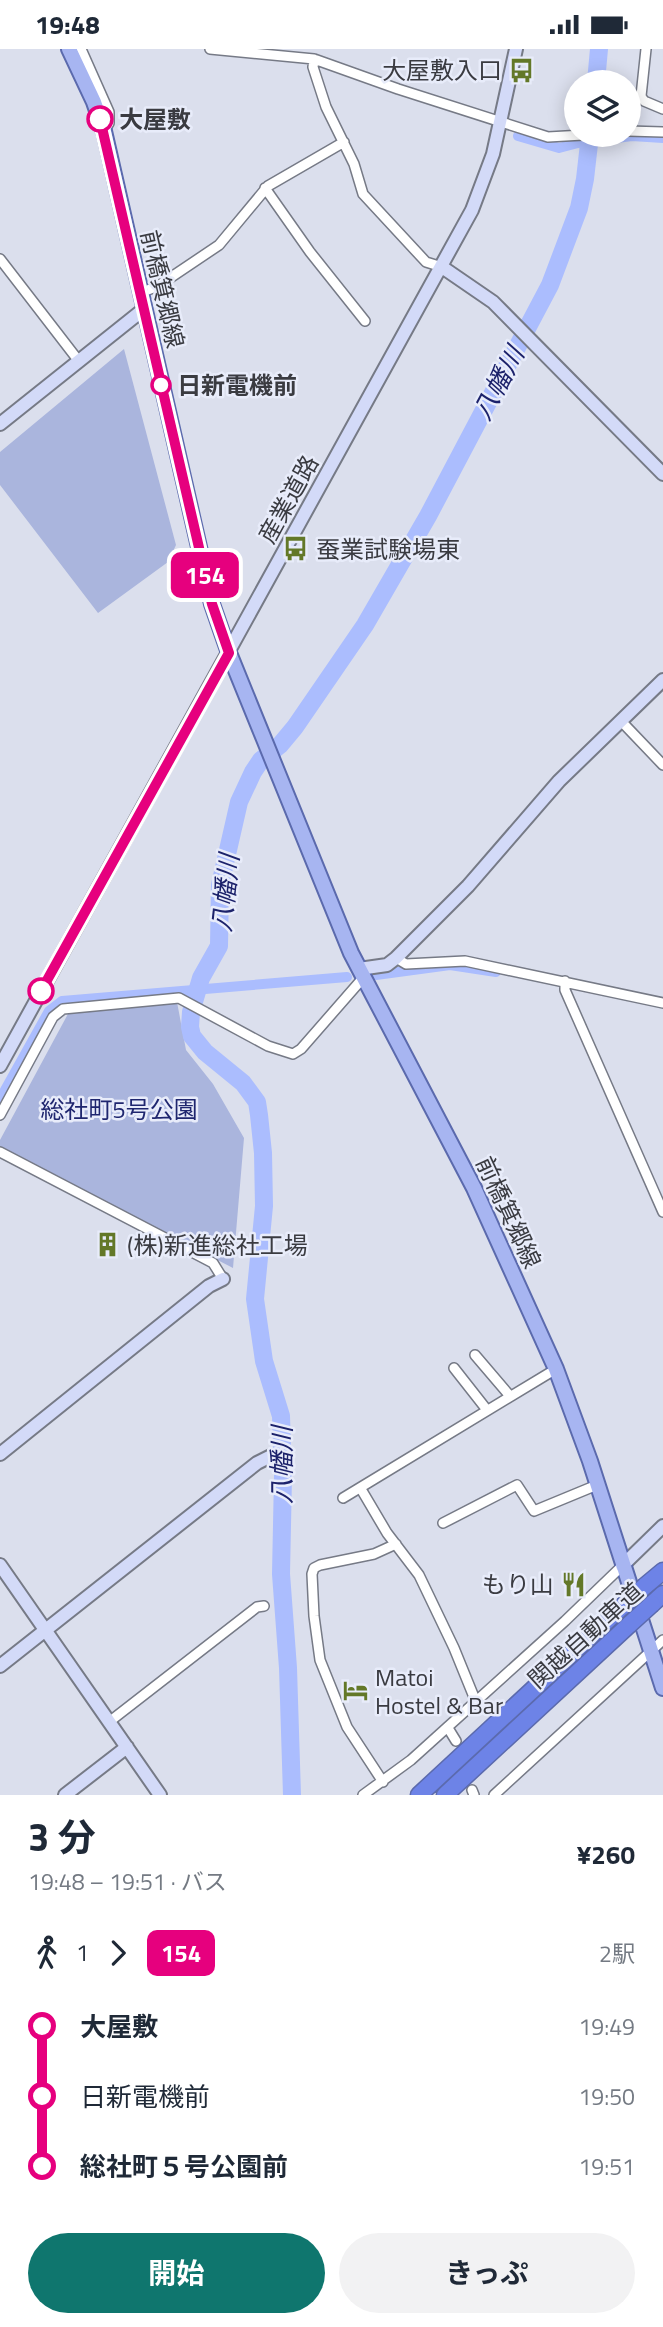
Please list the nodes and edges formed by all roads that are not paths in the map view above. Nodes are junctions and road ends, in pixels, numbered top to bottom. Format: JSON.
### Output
{"nodes":[{"id":1,"x":69,"y":49,"type":"edge"},
{"id":2,"x":81,"y":49,"type":"edge"},
{"id":3,"x":210,"y":49,"type":"edge"},
{"id":4,"x":516,"y":49,"type":"edge"},
{"id":5,"x":646,"y":49,"type":"edge"},
{"id":6,"x":296,"y":53,"type":"edge"},
{"id":7,"x":314,"y":59,"type":"junction"},
{"id":8,"x":663,"y":109,"type":"edge"},
{"id":9,"x":502,"y":123,"type":"junction"},
{"id":10,"x":104,"y":131,"type":"junction"},
{"id":11,"x":641,"y":131,"type":"edge"},
{"id":12,"x":663,"y":132,"type":"edge"},
{"id":13,"x":564,"y":136,"type":"edge"},
{"id":14,"x":344,"y":142,"type":"junction"},
{"id":15,"x":265,"y":188,"type":"junction"},
{"id":16,"x":0,"y":259,"type":"edge"},
{"id":17,"x":442,"y":267,"type":"junction"},
{"id":18,"x":140,"y":293,"type":"junction"},
{"id":19,"x":144,"y":309,"type":"junction"},
{"id":20,"x":365,"y":321,"type":"dead end"},
{"id":21,"x":78,"y":361,"type":"junction"},
{"id":22,"x":0,"y":424,"type":"edge"},
{"id":23,"x":663,"y":474,"type":"edge"},
{"id":24,"x":229,"y":653,"type":"junction"},
{"id":25,"x":663,"y":680,"type":"edge"},
{"id":26,"x":621,"y":721,"type":"junction"},
{"id":27,"x":663,"y":765,"type":"edge"},
{"id":28,"x":396,"y":958,"type":"junction"},
{"id":29,"x":361,"y":974,"type":"junction"},
{"id":30,"x":565,"y":981,"type":"junction"},
{"id":31,"x":663,"y":1003,"type":"edge"},
{"id":32,"x":0,"y":1066,"type":"edge"},
{"id":33,"x":0,"y":1115,"type":"edge"},
{"id":34,"x":0,"y":1151,"type":"edge"},
{"id":35,"x":663,"y":1212,"type":"edge"},
{"id":36,"x":223,"y":1279,"type":"joint"},
{"id":37,"x":475,"y":1355,"type":"dead end"},
{"id":38,"x":454,"y":1368,"type":"dead end"},
{"id":39,"x":556,"y":1369,"type":"junction"},
{"id":40,"x":510,"y":1397,"type":"junction"},
{"id":41,"x":487,"y":1410,"type":"junction"},
{"id":42,"x":0,"y":1454,"type":"edge"},
{"id":43,"x":271,"y":1457,"type":"dead end"},
{"id":44,"x":597,"y":1485,"type":"junction"},
{"id":45,"x":361,"y":1489,"type":"junction"},
{"id":46,"x":343,"y":1498,"type":"dead end"},
{"id":47,"x":443,"y":1523,"type":"dead end"},
{"id":48,"x":663,"y":1526,"type":"edge"},
{"id":49,"x":396,"y":1544,"type":"junction"},
{"id":50,"x":0,"y":1565,"type":"edge"},
{"id":51,"x":622,"y":1566,"type":"junction"},
{"id":52,"x":663,"y":1571,"type":"edge"},
{"id":53,"x":657,"y":1599,"type":"edge"},
{"id":54,"x":264,"y":1605,"type":"dead end"},
{"id":55,"x":45,"y":1630,"type":"junction"},
{"id":56,"x":663,"y":1640,"type":"edge"},
{"id":57,"x":650,"y":1652,"type":"junction"},
{"id":58,"x":0,"y":1666,"type":"edge"},
{"id":59,"x":662,"y":1683,"type":"edge"},
{"id":60,"x":476,"y":1702,"type":"junction"},
{"id":61,"x":109,"y":1722,"type":"junction"},
{"id":62,"x":448,"y":1728,"type":"junction"},
{"id":63,"x":456,"y":1741,"type":"dead end"},
{"id":64,"x":127,"y":1747,"type":"junction"},
{"id":65,"x":383,"y":1782,"type":"junction"},
{"id":66,"x":65,"y":1795,"type":"edge"},
{"id":67,"x":160,"y":1795,"type":"edge"},
{"id":68,"x":363,"y":1795,"type":"edge"},
{"id":69,"x":419,"y":1795,"type":"edge"},
{"id":70,"x":445,"y":1795,"type":"edge"},
{"id":71,"x":494,"y":1795,"type":"edge"}],
"edges":[{"from":1,"to":10,"type":"main road","name":"前橋箕郷線"},
{"from":2,"to":10,"type":"street"},
{"from":3,"to":6,"type":"street"},
{"from":4,"to":9,"type":"street","name":"産業道路"},
{"from":5,"to":8,"type":"street"},
{"from":6,"to":7,"type":"street"},
{"from":7,"to":9,"type":"street"},
{"from":7,"to":14,"type":"street"},
{"from":9,"to":13,"type":"street"},
{"from":9,"to":17,"type":"street","name":"産業道路"},
{"from":10,"to":18,"type":"main road","name":"前橋箕郷線"},
{"from":11,"to":12,"type":"street"},
{"from":14,"to":15,"type":"street"},
{"from":14,"to":17,"type":"street"},
{"from":15,"to":18,"type":"street"},
{"from":15,"to":20,"type":"street"},
{"from":16,"to":21,"type":"street"},
{"from":17,"to":23,"type":"street"},
{"from":17,"to":24,"type":"street","name":"産業道路"},
{"from":18,"to":19,"type":"main road","name":"前橋箕郷線"},
{"from":19,"to":21,"type":"street"},
{"from":19,"to":24,"type":"main road","name":"前橋箕郷線"},
{"from":21,"to":22,"type":"street"},
{"from":24,"to":29,"type":"main road","name":"前橋箕郷線"},
{"from":24,"to":32,"type":"street","name":"産業道路"},
{"from":25,"to":26,"type":"street"},
{"from":26,"to":27,"type":"street"},
{"from":26,"to":28,"type":"street"},
{"from":28,"to":29,"type":"street"},
{"from":28,"to":30,"type":"street"},
{"from":29,"to":33,"type":"street"},
{"from":29,"to":39,"type":"main road","name":"前橋箕郷線"},
{"from":30,"to":31,"type":"street"},
{"from":30,"to":35,"type":"street"},
{"from":34,"to":36,"type":"street"},
{"from":36,"to":42,"type":"street"},
{"from":37,"to":40,"type":"street"},
{"from":38,"to":41,"type":"street"},
{"from":39,"to":40,"type":"street"},
{"from":39,"to":44,"type":"main road","name":"前橋箕郷線"},
{"from":40,"to":41,"type":"street"},
{"from":41,"to":45,"type":"street"},
{"from":43,"to":55,"type":"street"},
{"from":44,"to":47,"type":"street"},
{"from":44,"to":51,"type":"main road","name":"前橋箕郷線"},
{"from":45,"to":46,"type":"street"},
{"from":45,"to":49,"type":"street"},
{"from":48,"to":51,"type":"street"},
{"from":49,"to":60,"type":"street"},
{"from":49,"to":65,"type":"street"},
{"from":50,"to":55,"type":"street"},
{"from":51,"to":57,"type":"main road","name":"前橋箕郷線"},
{"from":51,"to":60,"type":"street"},
{"from":52,"to":69,"type":"highway","name":"関越自動車道","bridge":true},
{"from":53,"to":70,"type":"highway","name":"関越自動車道","bridge":true},
{"from":54,"to":61,"type":"street"},
{"from":55,"to":58,"type":"street"},
{"from":55,"to":61,"type":"street"},
{"from":56,"to":57,"type":"street"},
{"from":57,"to":59,"type":"main road","name":"前橋箕郷線"},
{"from":57,"to":71,"type":"street"},
{"from":60,"to":62,"type":"street"},
{"from":61,"to":64,"type":"street"},
{"from":62,"to":63,"type":"street"},
{"from":62,"to":65,"type":"street"},
{"from":64,"to":66,"type":"street"},
{"from":64,"to":67,"type":"street"},
{"from":65,"to":68,"type":"street"}]}
